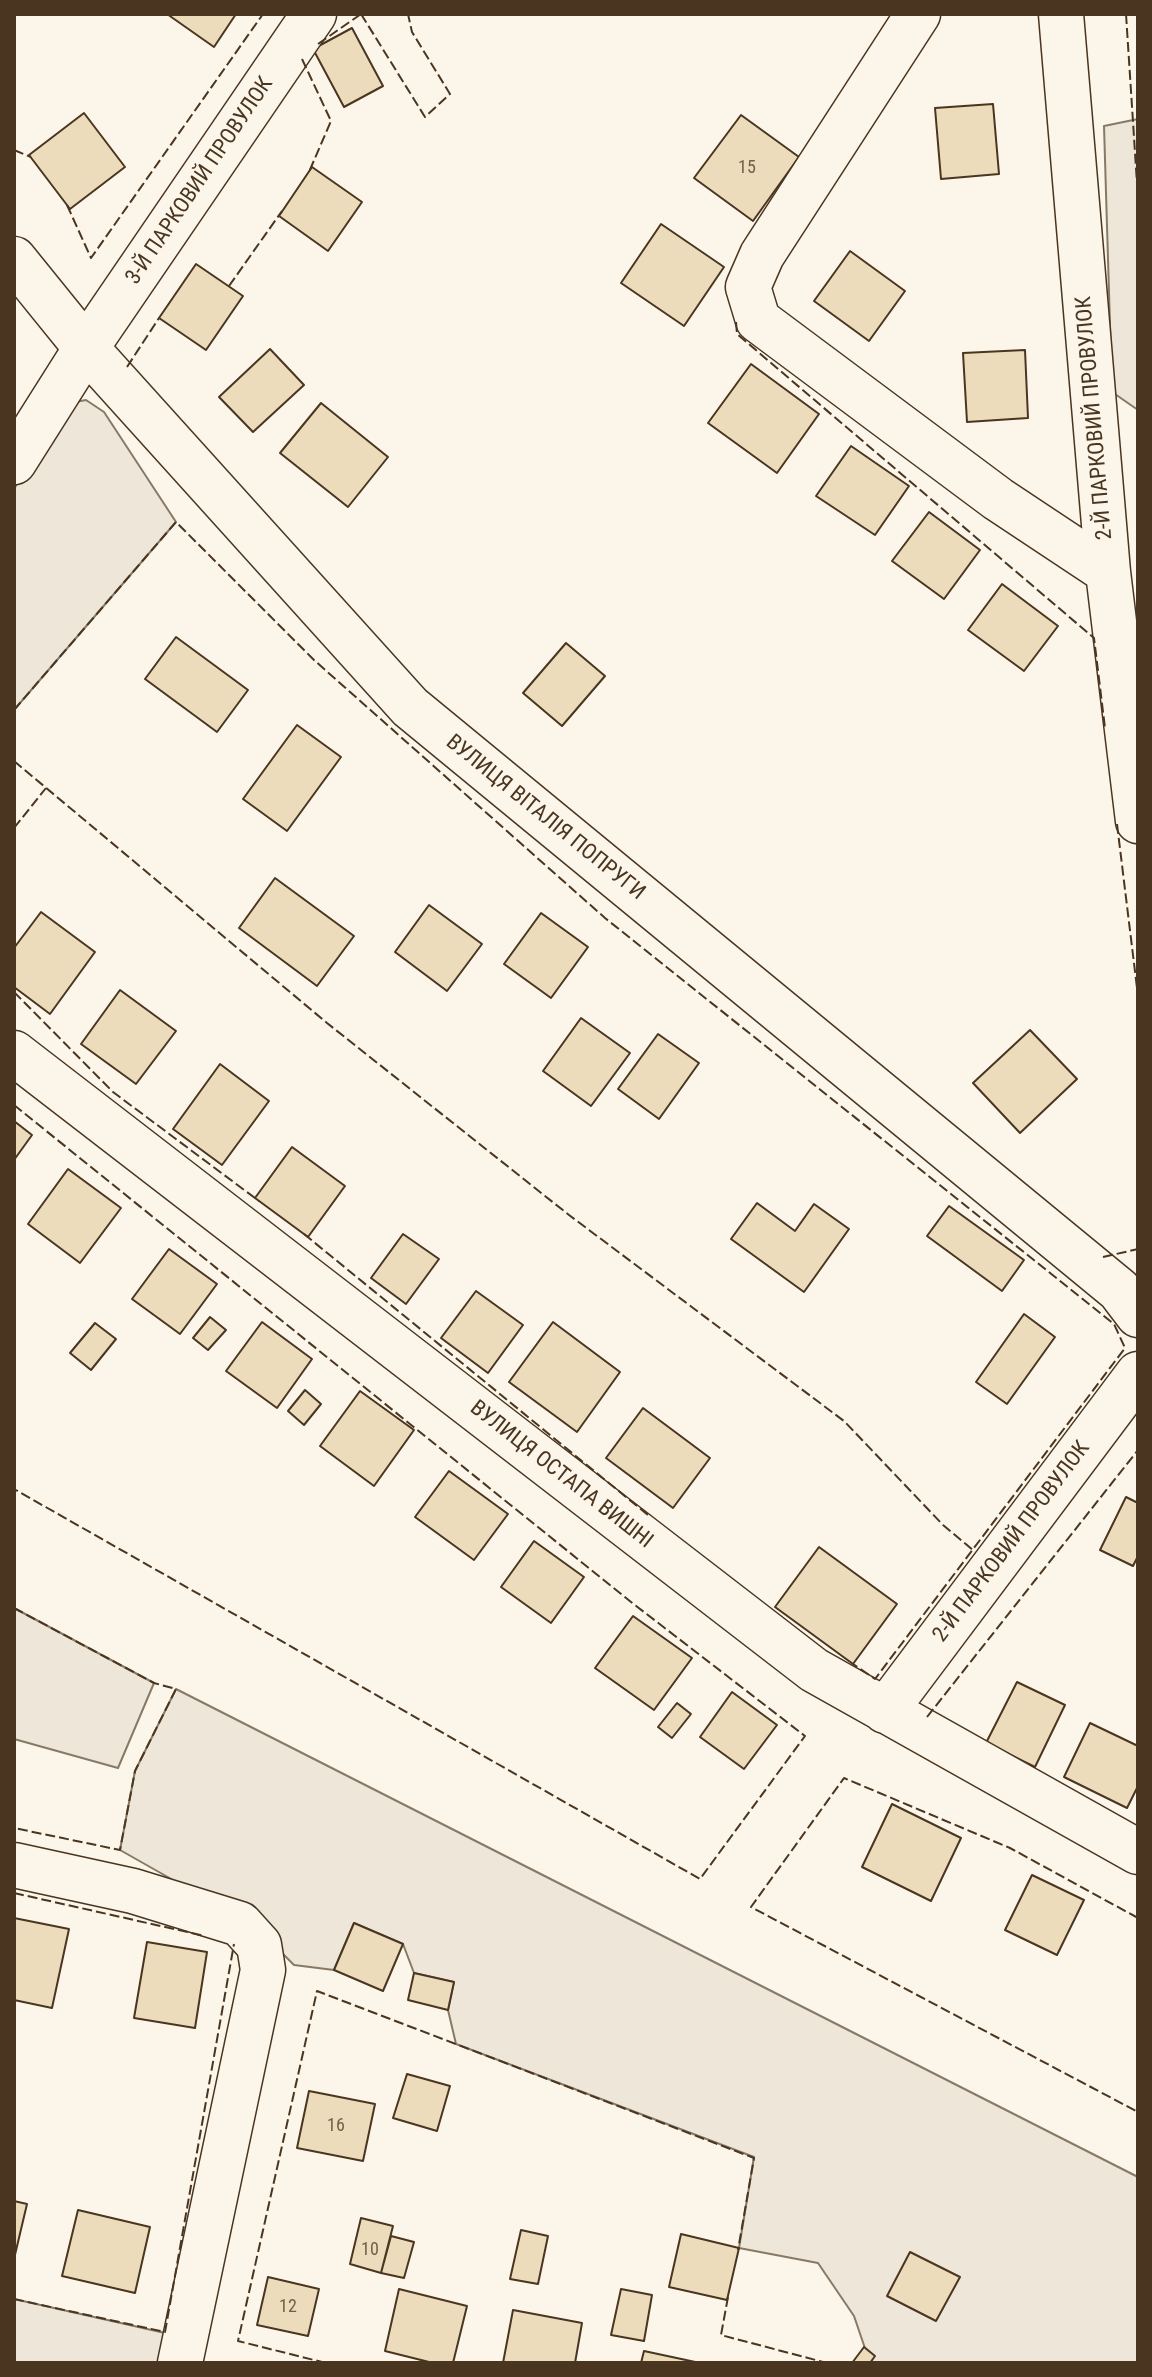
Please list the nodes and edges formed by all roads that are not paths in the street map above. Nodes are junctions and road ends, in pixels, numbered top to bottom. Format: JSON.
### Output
{"nodes":[{"id":1,"x":314,"y":14,"type":"edge"},
{"id":2,"x":918,"y":14,"type":"edge"},
{"id":3,"x":1061,"y":14,"type":"edge"},
{"id":4,"x":14,"y":259,"type":"edge"},
{"id":5,"x":86,"y":348,"type":"junction"},
{"id":6,"x":14,"y":461,"type":"edge"},
{"id":7,"x":1108,"y":572,"type":"junction"},
{"id":8,"x":1138,"y":821,"type":"edge"},
{"id":9,"x":14,"y":1053,"type":"edge"},
{"id":10,"x":1138,"y":1315,"type":"edge"},
{"id":11,"x":1138,"y":1374,"type":"edge"},
{"id":12,"x":885,"y":1711,"type":"junction"},
{"id":13,"x":1138,"y":1852,"type":"edge"},
{"id":14,"x":14,"y":1865,"type":"edge"},
{"id":15,"x":180,"y":2363,"type":"edge"}],
"edges":[{"from":1,"to":5,"type":"street","name":"3-Й ПАРКОВИЙ ПРОВУЛОК"},
{"from":2,"to":7,"type":"street"},
{"from":3,"to":7,"type":"street","name":"2-Й ПАРКОВИЙ ПРОВУЛОК"},
{"from":4,"to":5,"type":"street","name":"ВУЛИЦЯ ВІТАЛІЯ ПОПРУГИ"},
{"from":5,"to":6,"type":"street","name":"3-Й ПАРКОВИЙ ПРОВУЛОК"},
{"from":5,"to":10,"type":"street","name":"ВУЛИЦЯ ВІТАЛІЯ ПОПРУГИ"},
{"from":7,"to":8,"type":"street","name":"2-Й ПАРКОВИЙ ПРОВУЛОК"},
{"from":9,"to":12,"type":"street","name":"ВУЛИЦЯ ОСТАПА ВИШНІ"},
{"from":11,"to":12,"type":"street","name":"2-Й ПАРКОВИЙ ПРОВУЛОК"},
{"from":12,"to":13,"type":"street","name":"ВУЛИЦЯ ОСТАПА ВИШНІ"},
{"from":14,"to":15,"type":"street"}]}
